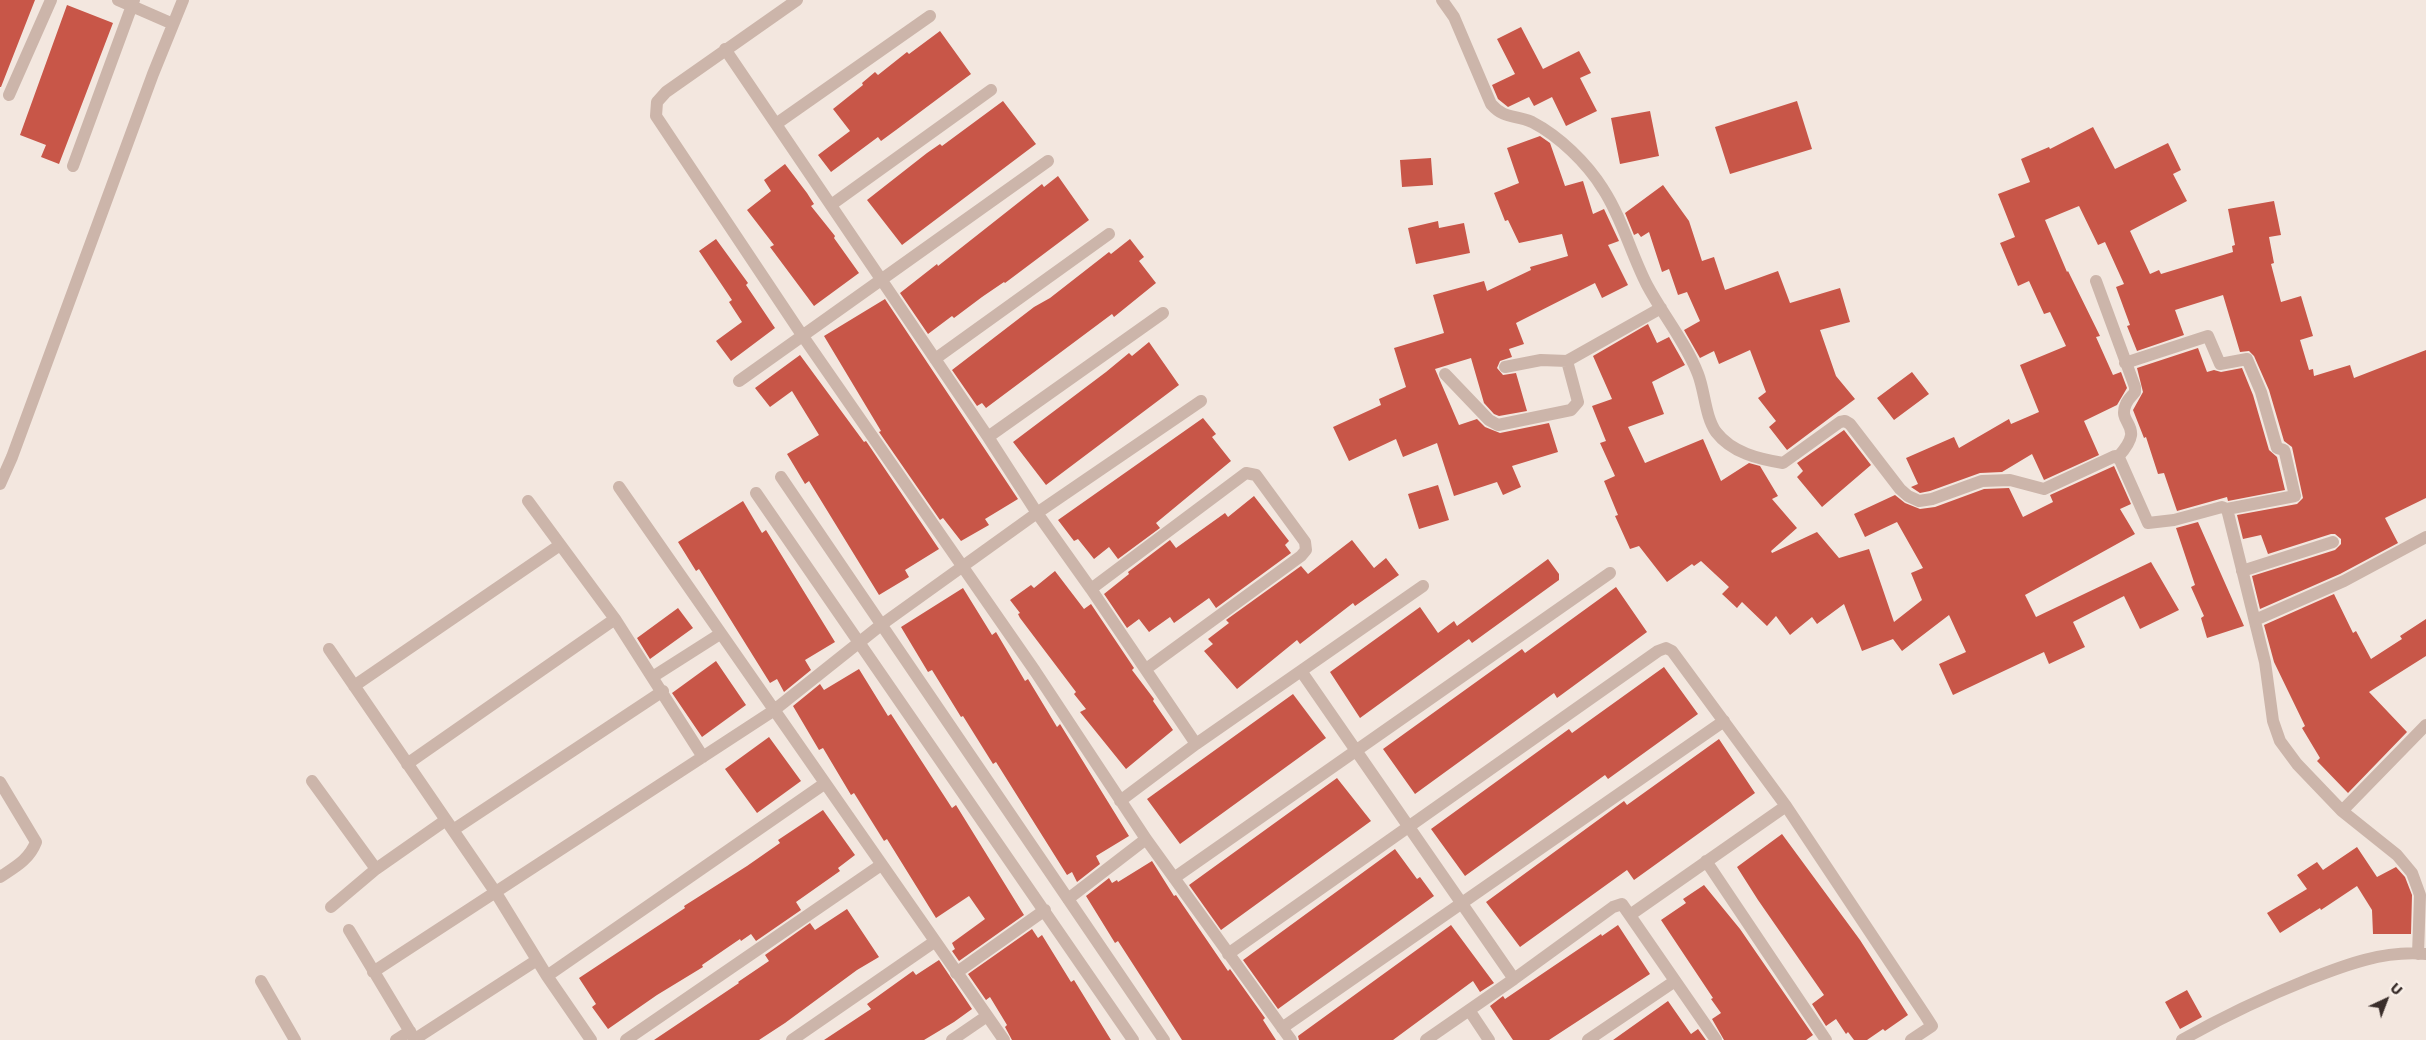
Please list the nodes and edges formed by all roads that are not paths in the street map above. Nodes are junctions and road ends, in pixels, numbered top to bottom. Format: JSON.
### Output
{"nodes":[{"id":1,"x":51,"y":0,"type":"edge"},
{"id":2,"x":118,"y":0,"type":"edge"},
{"id":3,"x":183,"y":0,"type":"edge"},
{"id":4,"x":797,"y":0,"type":"edge"},
{"id":5,"x":1442,"y":0,"type":"edge"},
{"id":6,"x":133,"y":3,"type":"edge"},
{"id":7,"x":930,"y":16,"type":"dead end"},
{"id":8,"x":173,"y":24,"type":"junction"},
{"id":9,"x":725,"y":49,"type":"junction"},
{"id":10,"x":991,"y":90,"type":"dead end"},
{"id":11,"x":9,"y":95,"type":"dead end"},
{"id":12,"x":776,"y":124,"type":"junction"},
{"id":13,"x":1048,"y":161,"type":"dead end"},
{"id":14,"x":73,"y":166,"type":"dead end"},
{"id":15,"x":831,"y":205,"type":"junction"},
{"id":16,"x":1109,"y":234,"type":"dead end"},
{"id":17,"x":882,"y":280,"type":"junction"},
{"id":18,"x":2096,"y":281,"type":"dead end"},
{"id":19,"x":1661,"y":308,"type":"junction"},
{"id":20,"x":1163,"y":313,"type":"dead end"},
{"id":21,"x":802,"y":335,"type":"junction"},
{"id":22,"x":935,"y":359,"type":"junction"},
{"id":23,"x":1567,"y":361,"type":"junction"},
{"id":24,"x":2125,"y":363,"type":"junction"},
{"id":25,"x":1505,"y":367,"type":"dead end"},
{"id":26,"x":1445,"y":374,"type":"dead end"},
{"id":27,"x":739,"y":380,"type":"dead end"},
{"id":28,"x":1201,"y":401,"type":"dead end"},
{"id":29,"x":988,"y":437,"type":"junction"},
{"id":30,"x":2118,"y":457,"type":"junction"},
{"id":31,"x":781,"y":477,"type":"dead end"},
{"id":32,"x":0,"y":484,"type":"edge"},
{"id":33,"x":619,"y":487,"type":"dead end"},
{"id":34,"x":756,"y":493,"type":"dead end"},
{"id":35,"x":528,"y":501,"type":"dead end"},
{"id":36,"x":2227,"y":509,"type":"junction"},
{"id":37,"x":1037,"y":513,"type":"junction"},
{"id":38,"x":2426,"y":538,"type":"edge"},
{"id":39,"x":2333,"y":542,"type":"dead end"},
{"id":40,"x":560,"y":545,"type":"junction"},
{"id":41,"x":962,"y":567,"type":"junction"},
{"id":42,"x":2242,"y":571,"type":"junction"},
{"id":43,"x":1610,"y":573,"type":"dead end"},
{"id":44,"x":1423,"y":586,"type":"dead end"},
{"id":45,"x":1091,"y":588,"type":"junction"},
{"id":46,"x":615,"y":619,"type":"junction"},
{"id":47,"x":2255,"y":620,"type":"junction"},
{"id":48,"x":881,"y":625,"type":"junction"},
{"id":49,"x":720,"y":634,"type":"junction"},
{"id":50,"x":860,"y":640,"type":"junction"},
{"id":51,"x":329,"y":649,"type":"dead end"},
{"id":52,"x":1146,"y":670,"type":"junction"},
{"id":53,"x":1301,"y":671,"type":"junction"},
{"id":54,"x":654,"y":676,"type":"junction"},
{"id":55,"x":354,"y":686,"type":"junction"},
{"id":56,"x":663,"y":691,"type":"junction"},
{"id":57,"x":773,"y":711,"type":"junction"},
{"id":58,"x":1724,"y":721,"type":"junction"},
{"id":59,"x":2426,"y":725,"type":"edge"},
{"id":60,"x":1196,"y":744,"type":"junction"},
{"id":61,"x":1356,"y":750,"type":"junction"},
{"id":62,"x":703,"y":757,"type":"junction"},
{"id":63,"x":407,"y":764,"type":"junction"},
{"id":64,"x":312,"y":781,"type":"dead end"},
{"id":65,"x":0,"y":782,"type":"edge"},
{"id":66,"x":824,"y":784,"type":"junction"},
{"id":67,"x":1120,"y":801,"type":"junction"},
{"id":68,"x":1786,"y":806,"type":"junction"},
{"id":69,"x":2342,"y":810,"type":"junction"},
{"id":70,"x":449,"y":825,"type":"junction"},
{"id":71,"x":1408,"y":826,"type":"junction"},
{"id":72,"x":1146,"y":839,"type":"junction"},
{"id":73,"x":1706,"y":862,"type":"junction"},
{"id":74,"x":881,"y":866,"type":"junction"},
{"id":75,"x":376,"y":869,"type":"junction"},
{"id":76,"x":0,"y":877,"type":"edge"},
{"id":77,"x":1174,"y":878,"type":"junction"},
{"id":78,"x":496,"y":894,"type":"junction"},
{"id":79,"x":1068,"y":899,"type":"junction"},
{"id":80,"x":1461,"y":903,"type":"junction"},
{"id":81,"x":331,"y":907,"type":"dead end"},
{"id":82,"x":1045,"y":910,"type":"junction"},
{"id":83,"x":1630,"y":915,"type":"junction"},
{"id":84,"x":349,"y":930,"type":"dead end"},
{"id":85,"x":934,"y":942,"type":"junction"},
{"id":86,"x":1228,"y":954,"type":"junction"},
{"id":87,"x":2422,"y":954,"type":"edge"},
{"id":88,"x":537,"y":960,"type":"junction"},
{"id":89,"x":373,"y":972,"type":"junction"},
{"id":90,"x":956,"y":973,"type":"junction"},
{"id":91,"x":547,"y":976,"type":"junction"},
{"id":92,"x":1514,"y":979,"type":"junction"},
{"id":93,"x":261,"y":981,"type":"dead end"},
{"id":94,"x":1675,"y":981,"type":"junction"},
{"id":95,"x":1469,"y":1010,"type":"junction"},
{"id":96,"x":988,"y":1016,"type":"junction"},
{"id":97,"x":1282,"y":1028,"type":"junction"},
{"id":98,"x":413,"y":1037,"type":"edge"},
{"id":99,"x":295,"y":1040,"type":"edge"},
{"id":100,"x":396,"y":1040,"type":"edge"},
{"id":101,"x":591,"y":1040,"type":"edge"},
{"id":102,"x":626,"y":1040,"type":"edge"},
{"id":103,"x":792,"y":1040,"type":"edge"},
{"id":104,"x":952,"y":1040,"type":"edge"},
{"id":105,"x":1004,"y":1040,"type":"edge"},
{"id":106,"x":1133,"y":1040,"type":"edge"},
{"id":107,"x":1164,"y":1040,"type":"edge"},
{"id":108,"x":1291,"y":1040,"type":"edge"},
{"id":109,"x":1426,"y":1040,"type":"edge"},
{"id":110,"x":1489,"y":1040,"type":"edge"},
{"id":111,"x":1588,"y":1040,"type":"edge"},
{"id":112,"x":1716,"y":1040,"type":"edge"},
{"id":113,"x":1826,"y":1040,"type":"edge"},
{"id":114,"x":1911,"y":1040,"type":"edge"},
{"id":115,"x":2182,"y":1040,"type":"edge"}],
"edges":[{"from":1,"to":11,"type":"street"},
{"from":2,"to":6,"type":"street"},
{"from":3,"to":8,"type":"street"},
{"from":4,"to":9,"type":"street"},
{"from":5,"to":19,"type":"street"},
{"from":6,"to":8,"type":"street"},
{"from":6,"to":14,"type":"street"},
{"from":7,"to":12,"type":"street"},
{"from":8,"to":32,"type":"street"},
{"from":9,"to":12,"type":"street"},
{"from":9,"to":21,"type":"street"},
{"from":10,"to":15,"type":"street"},
{"from":12,"to":15,"type":"street"},
{"from":13,"to":17,"type":"street"},
{"from":15,"to":17,"type":"street"},
{"from":16,"to":22,"type":"street"},
{"from":17,"to":21,"type":"street"},
{"from":17,"to":22,"type":"street"},
{"from":18,"to":24,"type":"street"},
{"from":19,"to":23,"type":"street"},
{"from":19,"to":30,"type":"street"},
{"from":20,"to":29,"type":"street"},
{"from":21,"to":27,"type":"street"},
{"from":21,"to":41,"type":"street"},
{"from":22,"to":29,"type":"street"},
{"from":23,"to":25,"type":"street"},
{"from":23,"to":26,"type":"street"},
{"from":24,"to":30,"type":"street"},
{"from":24,"to":36,"type":"street"},
{"from":28,"to":37,"type":"street"},
{"from":29,"to":37,"type":"street"},
{"from":30,"to":36,"type":"street"},
{"from":31,"to":48,"type":"street"},
{"from":33,"to":49,"type":"street"},
{"from":34,"to":50,"type":"street"},
{"from":35,"to":40,"type":"street"},
{"from":36,"to":42,"type":"street"},
{"from":37,"to":41,"type":"street"},
{"from":37,"to":45,"type":"street"},
{"from":38,"to":47,"type":"street"},
{"from":39,"to":42,"type":"street"},
{"from":40,"to":46,"type":"street"},
{"from":40,"to":55,"type":"street"},
{"from":41,"to":48,"type":"street"},
{"from":41,"to":67,"type":"street"},
{"from":42,"to":47,"type":"street"},
{"from":43,"to":61,"type":"street"},
{"from":44,"to":53,"type":"street"},
{"from":45,"to":52,"type":"street"},
{"from":45,"to":52,"type":"street"},
{"from":46,"to":54,"type":"street"},
{"from":46,"to":63,"type":"street"},
{"from":47,"to":69,"type":"street"},
{"from":48,"to":50,"type":"street"},
{"from":48,"to":79,"type":"street"},
{"from":49,"to":54,"type":"street"},
{"from":49,"to":57,"type":"street"},
{"from":50,"to":57,"type":"street"},
{"from":50,"to":82,"type":"street"},
{"from":51,"to":55,"type":"street"},
{"from":52,"to":60,"type":"street"},
{"from":53,"to":60,"type":"street"},
{"from":53,"to":61,"type":"street"},
{"from":54,"to":56,"type":"street"},
{"from":55,"to":63,"type":"street"},
{"from":56,"to":62,"type":"street"},
{"from":56,"to":70,"type":"street"},
{"from":57,"to":62,"type":"street"},
{"from":57,"to":66,"type":"street"},
{"from":58,"to":68,"type":"street"},
{"from":58,"to":71,"type":"street"},
{"from":58,"to":80,"type":"street"},
{"from":59,"to":69,"type":"street"},
{"from":60,"to":67,"type":"street"},
{"from":61,"to":71,"type":"street"},
{"from":61,"to":77,"type":"street"},
{"from":62,"to":78,"type":"street"},
{"from":63,"to":70,"type":"street"},
{"from":64,"to":75,"type":"street"},
{"from":65,"to":76,"type":"street"},
{"from":66,"to":74,"type":"street"},
{"from":66,"to":91,"type":"street"},
{"from":67,"to":72,"type":"street"},
{"from":68,"to":73,"type":"street"},
{"from":68,"to":114,"type":"street"},
{"from":69,"to":87,"type":"street"},
{"from":70,"to":75,"type":"street"},
{"from":70,"to":78,"type":"street"},
{"from":71,"to":80,"type":"street"},
{"from":71,"to":86,"type":"street"},
{"from":72,"to":77,"type":"street"},
{"from":72,"to":79,"type":"street"},
{"from":73,"to":83,"type":"street"},
{"from":73,"to":113,"type":"street"},
{"from":74,"to":85,"type":"street"},
{"from":74,"to":102,"type":"street"},
{"from":75,"to":81,"type":"street"},
{"from":77,"to":86,"type":"street"},
{"from":78,"to":88,"type":"street"},
{"from":78,"to":89,"type":"street"},
{"from":79,"to":107,"type":"street"},
{"from":80,"to":92,"type":"street"},
{"from":80,"to":97,"type":"street"},
{"from":82,"to":90,"type":"street"},
{"from":82,"to":106,"type":"street"},
{"from":83,"to":92,"type":"street"},
{"from":83,"to":94,"type":"street"},
{"from":84,"to":89,"type":"street"},
{"from":85,"to":90,"type":"street"},
{"from":85,"to":103,"type":"street"},
{"from":86,"to":97,"type":"street"},
{"from":87,"to":115,"type":"street"},
{"from":88,"to":91,"type":"street"},
{"from":88,"to":98,"type":"street"},
{"from":89,"to":98,"type":"street"},
{"from":90,"to":96,"type":"street"},
{"from":91,"to":101,"type":"street"},
{"from":92,"to":95,"type":"street"},
{"from":93,"to":99,"type":"street"},
{"from":94,"to":111,"type":"street"},
{"from":94,"to":112,"type":"street"},
{"from":95,"to":109,"type":"street"},
{"from":95,"to":110,"type":"street"},
{"from":96,"to":104,"type":"street"},
{"from":96,"to":105,"type":"street"},
{"from":97,"to":108,"type":"street"},
{"from":98,"to":100,"type":"street"}]}
